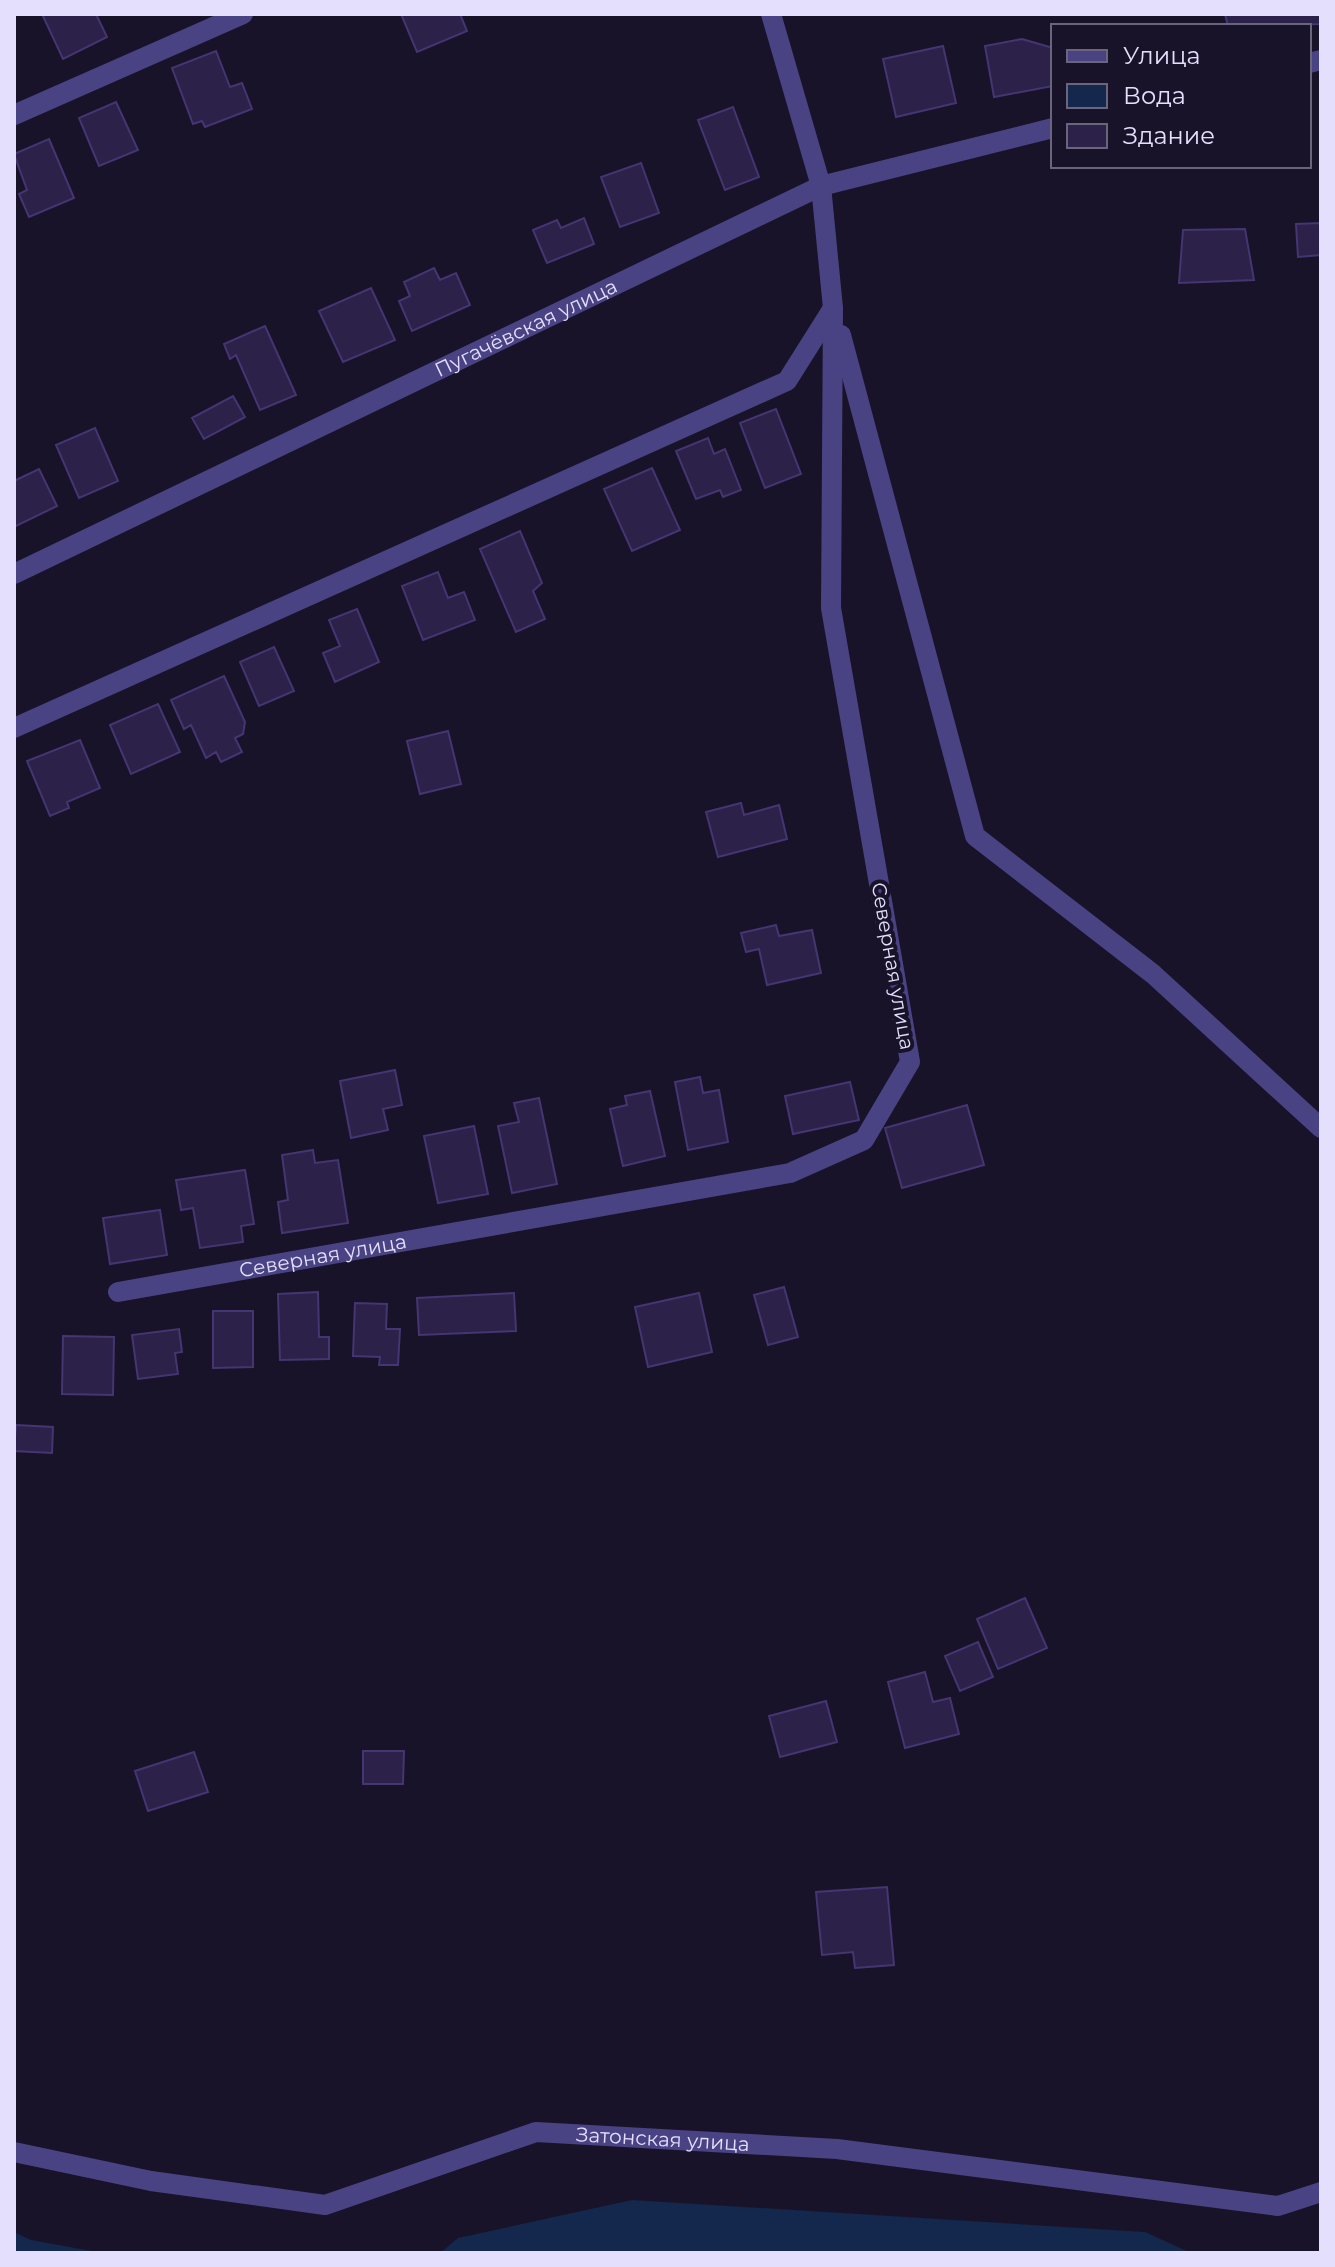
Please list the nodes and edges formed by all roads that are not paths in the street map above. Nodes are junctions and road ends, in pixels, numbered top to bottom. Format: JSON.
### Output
{"nodes":[{"id":1,"x":243,"y":14,"type":"edge"},
{"id":2,"x":771,"y":14,"type":"edge"},
{"id":3,"x":14,"y":115,"type":"edge"},
{"id":4,"x":1051,"y":128,"type":"edge"},
{"id":5,"x":821,"y":186,"type":"junction"},
{"id":6,"x":833,"y":308,"type":"junction"},
{"id":7,"x":14,"y":574,"type":"edge"},
{"id":8,"x":14,"y":728,"type":"edge"},
{"id":9,"x":1321,"y":1128,"type":"edge"},
{"id":10,"x":118,"y":1292,"type":"dead end"},
{"id":11,"x":14,"y":2152,"type":"edge"},
{"id":12,"x":1321,"y":2192,"type":"edge"}],
"edges":[{"from":1,"to":3,"type":"street"},
{"from":2,"to":5,"type":"street"},
{"from":4,"to":5,"type":"street","name":"Пугачёвская улица"},
{"from":5,"to":6,"type":"street"},
{"from":5,"to":7,"type":"street","name":"Пугачёвская улица"},
{"from":6,"to":8,"type":"street"},
{"from":6,"to":9,"type":"street"},
{"from":6,"to":10,"type":"street","name":"Северная улица"},
{"from":11,"to":12,"type":"street","name":"Затонская улица"}]}
